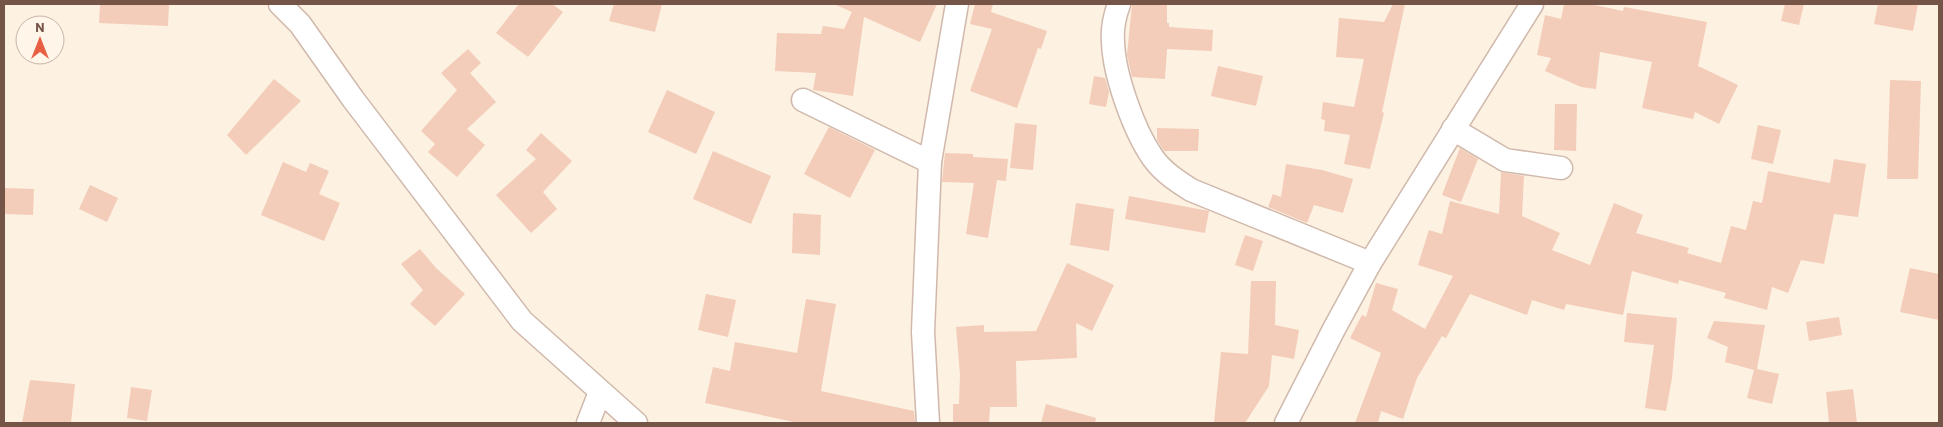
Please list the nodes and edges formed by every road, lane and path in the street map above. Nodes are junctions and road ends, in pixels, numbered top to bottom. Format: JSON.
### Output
{"nodes":[{"id":1,"x":280,"y":4,"type":"edge"},
{"id":2,"x":957,"y":4,"type":"edge"},
{"id":3,"x":1119,"y":4,"type":"edge"},
{"id":4,"x":1532,"y":4,"type":"edge"},
{"id":5,"x":803,"y":100,"type":"dead end"},
{"id":6,"x":1453,"y":129,"type":"junction"},
{"id":7,"x":930,"y":162,"type":"junction"},
{"id":8,"x":1561,"y":168,"type":"dead end"},
{"id":9,"x":1370,"y":263,"type":"junction"},
{"id":10,"x":600,"y":392,"type":"junction"},
{"id":11,"x":588,"y":423,"type":"edge"},
{"id":12,"x":636,"y":423,"type":"edge"},
{"id":13,"x":928,"y":423,"type":"edge"},
{"id":14,"x":1286,"y":423,"type":"edge"}],
"edges":[{"from":1,"to":10,"type":"street"},
{"from":2,"to":7,"type":"street"},
{"from":3,"to":9,"type":"street"},
{"from":4,"to":6,"type":"street"},
{"from":5,"to":7,"type":"street"},
{"from":6,"to":8,"type":"street"},
{"from":6,"to":9,"type":"street"},
{"from":7,"to":13,"type":"street"},
{"from":9,"to":14,"type":"street"},
{"from":10,"to":11,"type":"street"},
{"from":10,"to":12,"type":"street"}]}
